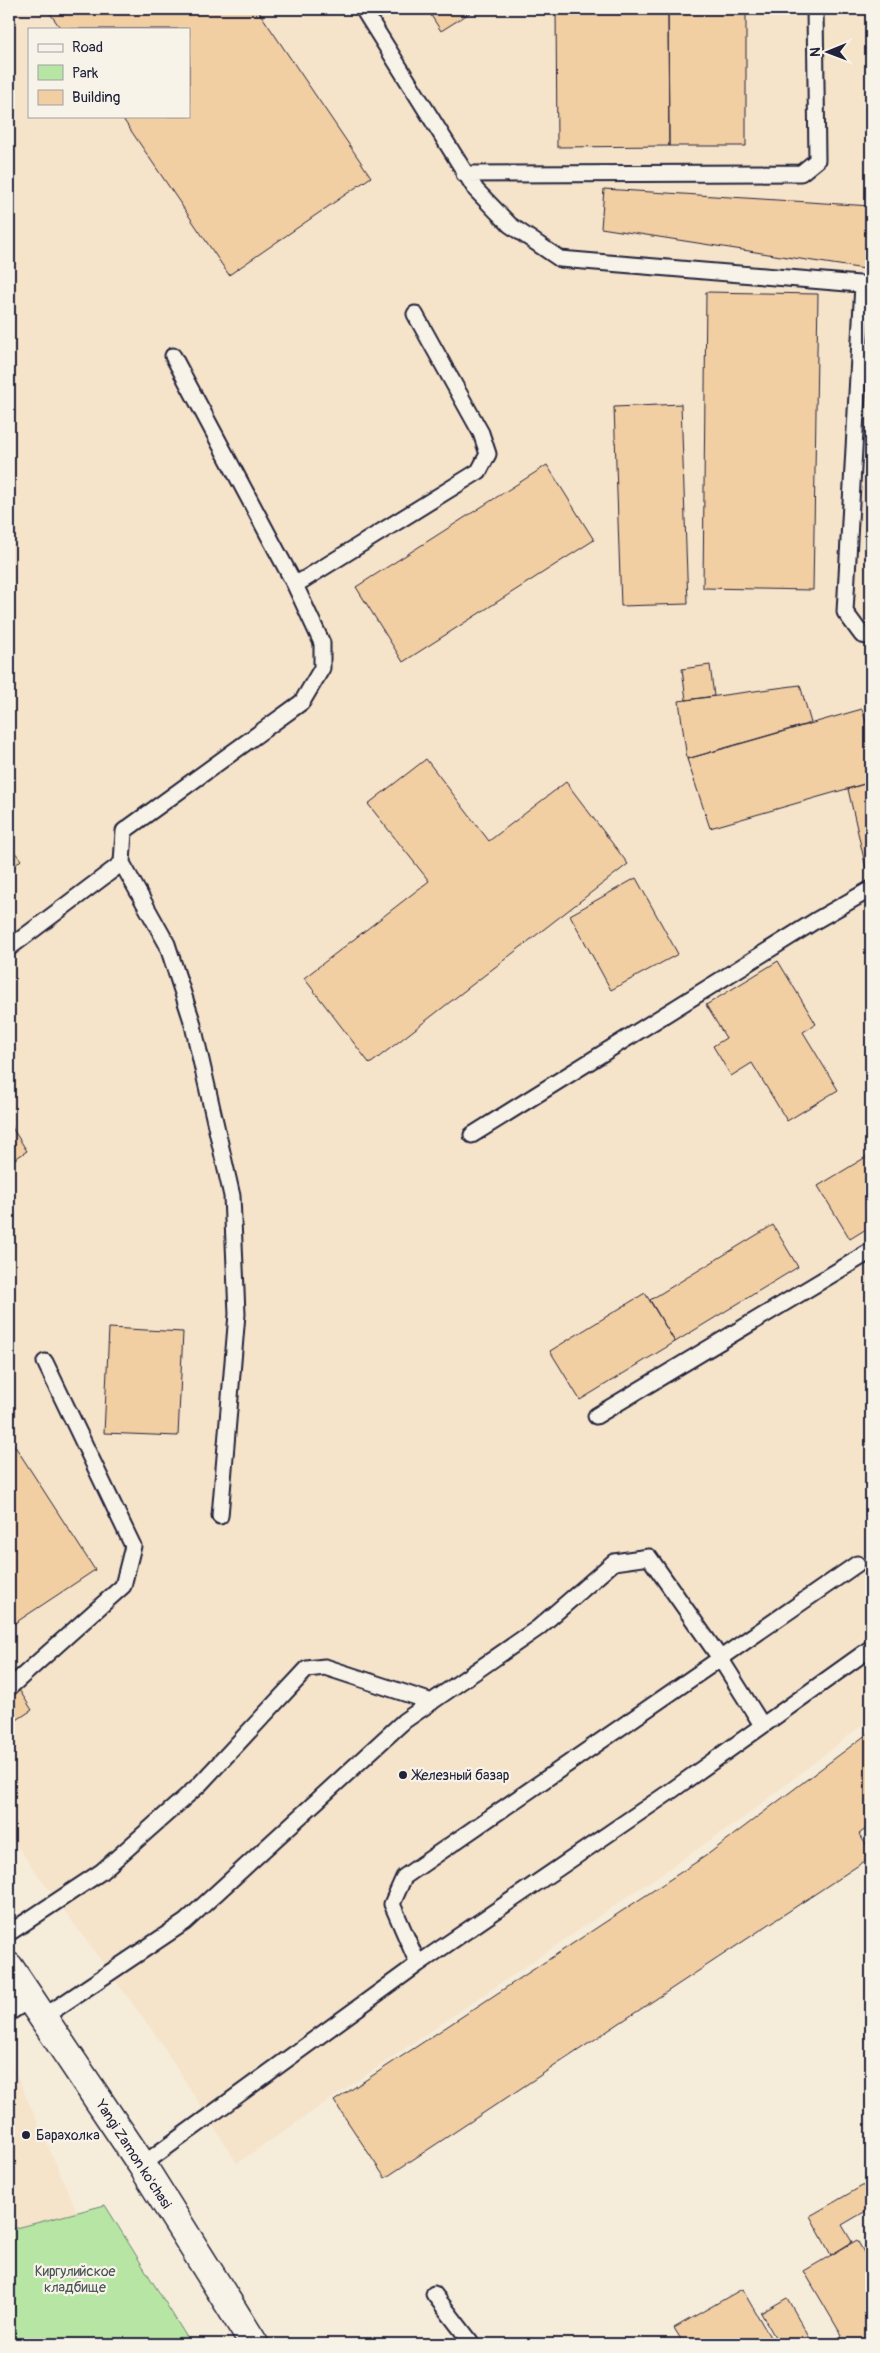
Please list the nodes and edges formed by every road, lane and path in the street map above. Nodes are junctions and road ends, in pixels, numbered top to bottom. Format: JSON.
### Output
{"nodes":[{"id":1,"x":363,"y":9,"type":"edge"},
{"id":2,"x":816,"y":9,"type":"edge"},
{"id":3,"x":464,"y":174,"type":"junction"},
{"id":4,"x":867,"y":285,"type":"edge"},
{"id":5,"x":415,"y":314,"type":"dead end"},
{"id":6,"x":173,"y":356,"type":"dead end"},
{"id":7,"x":295,"y":584,"type":"junction"},
{"id":8,"x":871,"y":637,"type":"edge"},
{"id":9,"x":122,"y":863,"type":"junction"},
{"id":10,"x":871,"y":889,"type":"edge"},
{"id":11,"x":9,"y":948,"type":"edge"},
{"id":12,"x":472,"y":1135,"type":"dead end"},
{"id":13,"x":871,"y":1251,"type":"edge"},
{"id":14,"x":45,"y":1362,"type":"dead end"},
{"id":15,"x":596,"y":1416,"type":"dead end"},
{"id":16,"x":220,"y":1516,"type":"dead end"},
{"id":17,"x":857,"y":1564,"type":"dead end"},
{"id":18,"x":871,"y":1648,"type":"edge"},
{"id":19,"x":720,"y":1658,"type":"junction"},
{"id":20,"x":9,"y":1688,"type":"edge"},
{"id":21,"x":432,"y":1702,"type":"junction"},
{"id":22,"x":762,"y":1725,"type":"junction"},
{"id":23,"x":9,"y":1933,"type":"edge"},
{"id":24,"x":418,"y":1964,"type":"junction"},
{"id":25,"x":9,"y":1967,"type":"edge"},
{"id":26,"x":37,"y":2008,"type":"junction"},
{"id":27,"x":9,"y":2013,"type":"edge"},
{"id":28,"x":142,"y":2165,"type":"junction"},
{"id":29,"x":434,"y":2294,"type":"dead end"},
{"id":30,"x":254,"y":2344,"type":"edge"},
{"id":31,"x":468,"y":2344,"type":"edge"}],
"edges":[{"from":1,"to":3,"type":"lane"},
{"from":2,"to":3,"type":"lane"},
{"from":3,"to":4,"type":"lane"},
{"from":4,"to":8,"type":"lane"},
{"from":5,"to":7,"type":"lane"},
{"from":6,"to":7,"type":"lane"},
{"from":7,"to":9,"type":"lane"},
{"from":9,"to":11,"type":"lane"},
{"from":9,"to":16,"type":"lane"},
{"from":10,"to":12,"type":"lane"},
{"from":13,"to":15,"type":"lane"},
{"from":14,"to":20,"type":"lane"},
{"from":17,"to":19,"type":"lane"},
{"from":18,"to":22,"type":"lane"},
{"from":19,"to":21,"type":"lane"},
{"from":19,"to":22,"type":"lane"},
{"from":19,"to":24,"type":"lane"},
{"from":21,"to":23,"type":"lane"},
{"from":21,"to":26,"type":"lane"},
{"from":22,"to":24,"type":"lane"},
{"from":24,"to":28,"type":"lane"},
{"from":25,"to":26,"type":"street","name":"Yangi Zamon ko'chasi"},
{"from":26,"to":27,"type":"lane"},
{"from":26,"to":28,"type":"street","name":"Yangi Zamon ko'chasi"},
{"from":28,"to":30,"type":"street","name":"Yangi Zamon ko'chasi"},
{"from":29,"to":31,"type":"lane"}]}
